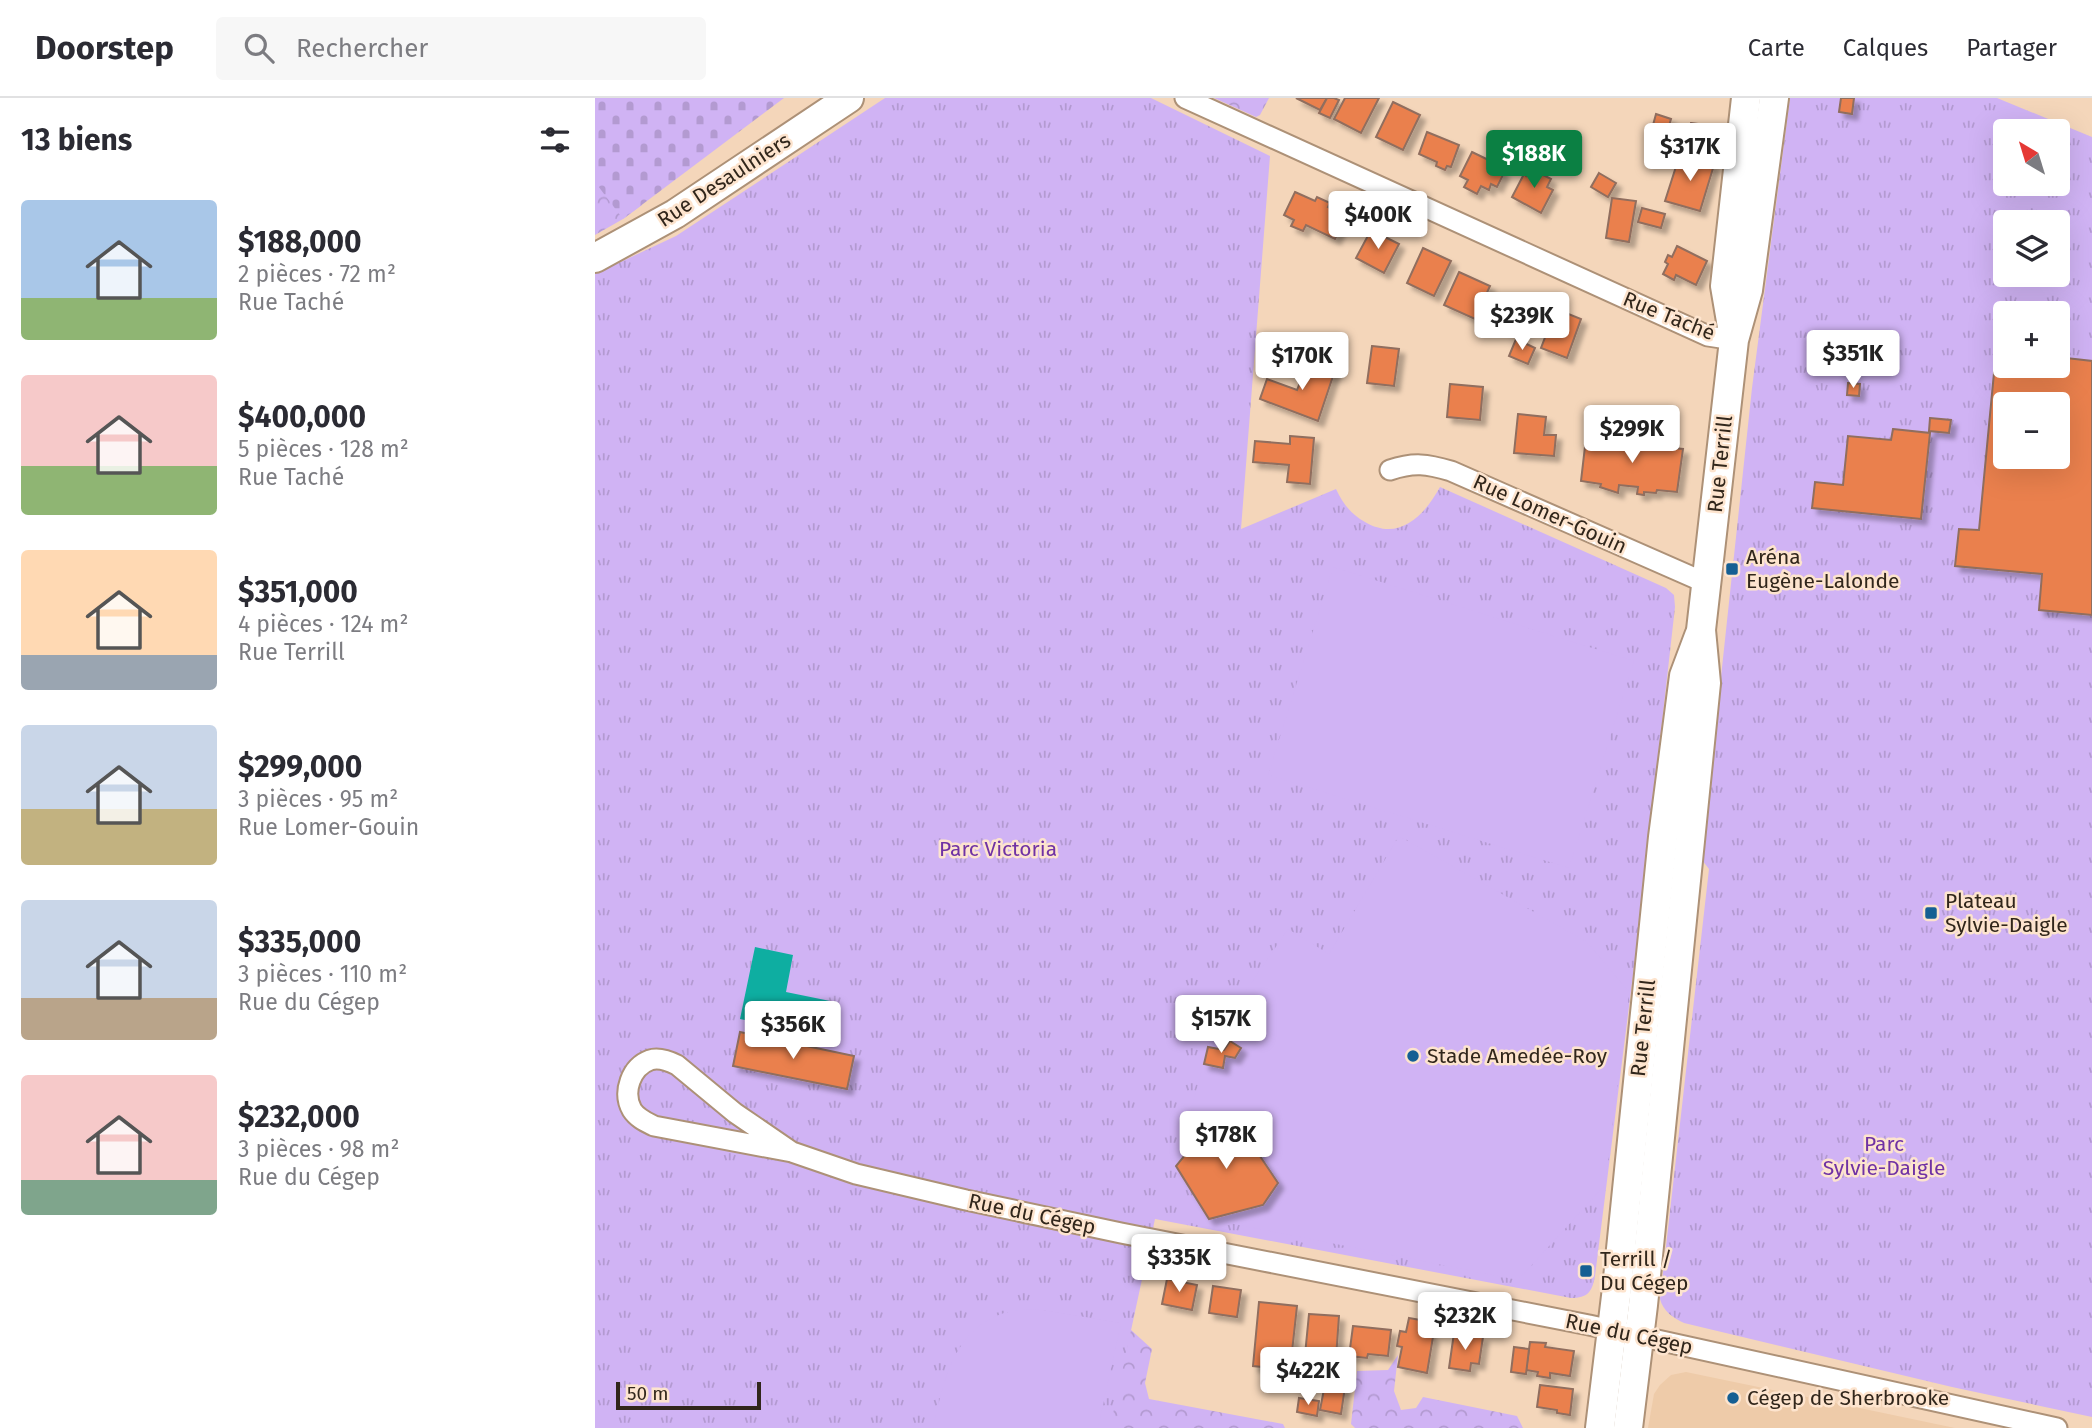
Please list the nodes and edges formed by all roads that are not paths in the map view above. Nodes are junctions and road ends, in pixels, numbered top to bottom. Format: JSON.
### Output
{"nodes":[{"id":1,"x":849,"y":98,"type":"edge"},
{"id":2,"x":1185,"y":98,"type":"edge"},
{"id":3,"x":1746,"y":98,"type":"edge"},
{"id":4,"x":1765,"y":98,"type":"edge"},
{"id":5,"x":1774,"y":98,"type":"edge"},
{"id":6,"x":595,"y":258,"type":"edge"},
{"id":7,"x":1734,"y":340,"type":"junction"},
{"id":8,"x":1390,"y":470,"type":"dead end"},
{"id":9,"x":1706,"y":583,"type":"junction"},
{"id":10,"x":1701,"y":630,"type":"junction"},
{"id":11,"x":792,"y":1152,"type":"junction"},
{"id":12,"x":1612,"y":1330,"type":"junction"},
{"id":13,"x":1639,"y":1336,"type":"junction"},
{"id":14,"x":1600,"y":1428,"type":"edge"},
{"id":15,"x":1628,"y":1428,"type":"edge"},
{"id":16,"x":2057,"y":1428,"type":"edge"}],
"edges":[{"from":1,"to":6,"type":"street","name":"Rue Desaulniers"},
{"from":2,"to":7,"type":"street","name":"Rue Taché"},
{"from":3,"to":7,"type":"street","name":"Rue Terrill"},
{"from":4,"to":5,"type":"street"},
{"from":5,"to":7,"type":"street","name":"Rue Terrill"},
{"from":7,"to":9,"type":"street","name":"Rue Terrill"},
{"from":8,"to":9,"type":"street","name":"Rue Lomer-Gouin"},
{"from":9,"to":10,"type":"street","name":"Rue Terrill"},
{"from":10,"to":12,"type":"street","name":"Rue Terrill"},
{"from":10,"to":13,"type":"street","name":"Rue Terrill"},
{"from":11,"to":11,"type":"street","name":"Rue du Cégep"},
{"from":11,"to":12,"type":"street","name":"Rue du Cégep"},
{"from":12,"to":13,"type":"street","name":"Rue du Cégep"},
{"from":12,"to":14,"type":"street","name":"Rue Terrill"},
{"from":13,"to":15,"type":"street","name":"Rue Terrill"},
{"from":13,"to":16,"type":"street","name":"Rue du Cégep"}]}
